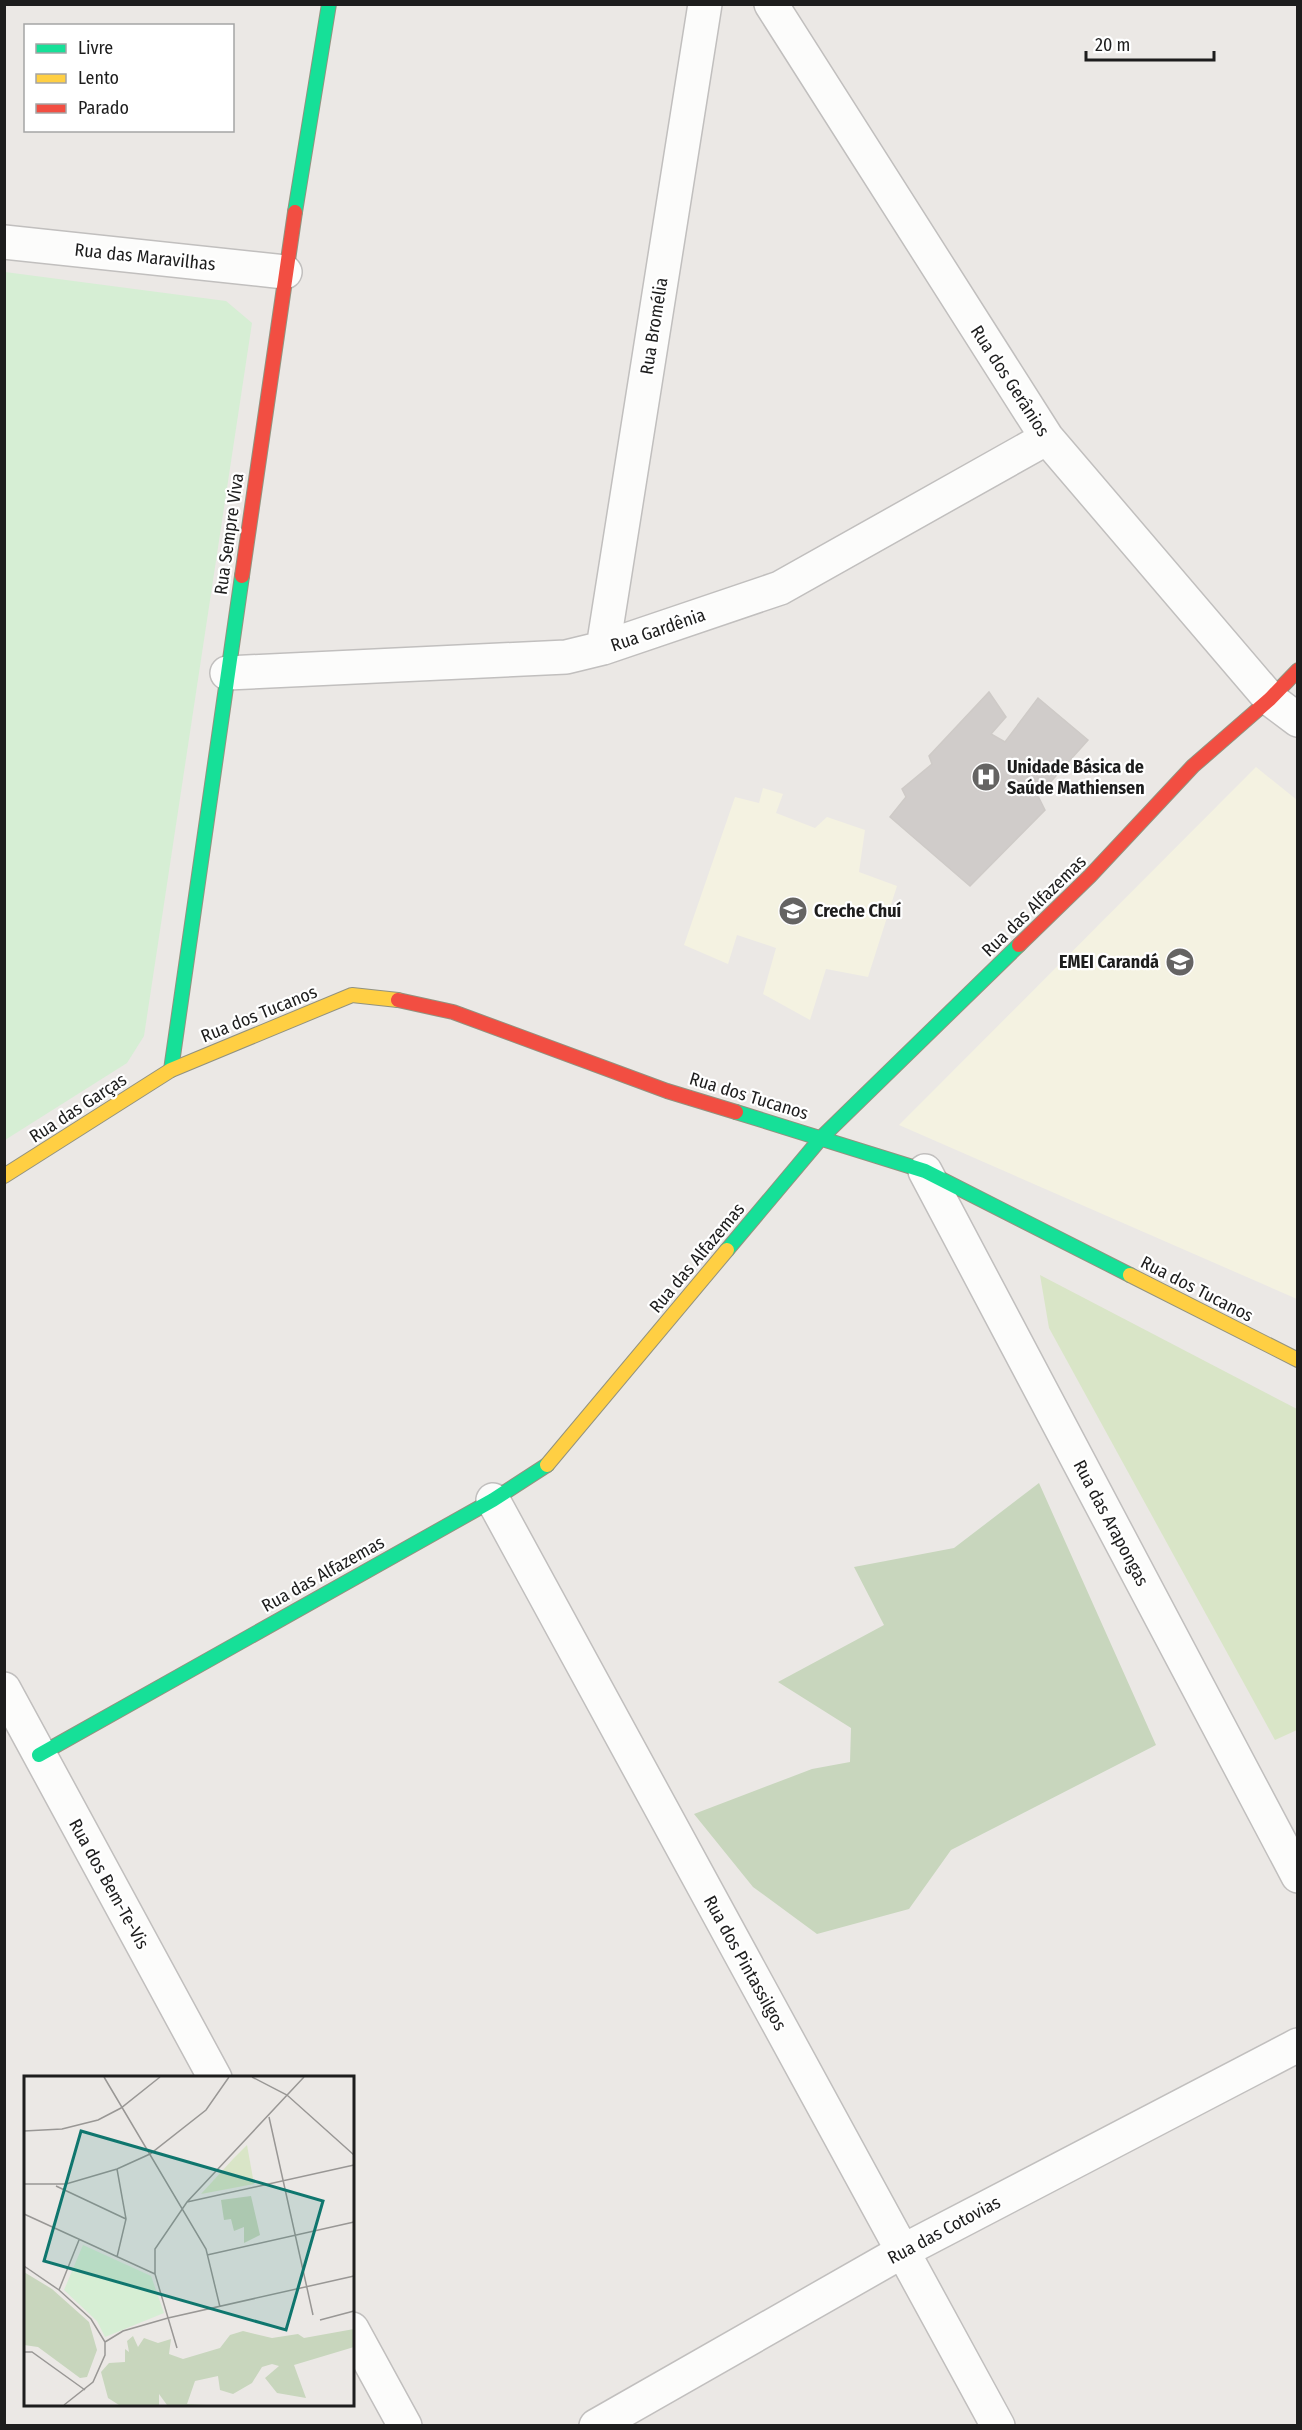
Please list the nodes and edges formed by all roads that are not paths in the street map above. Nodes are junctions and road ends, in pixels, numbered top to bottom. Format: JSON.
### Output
{"nodes":[{"id":1,"x":329,"y":4,"type":"edge"},
{"id":2,"x":705,"y":4,"type":"edge"},
{"id":3,"x":771,"y":4,"type":"edge"},
{"id":4,"x":4,"y":242,"type":"edge"},
{"id":5,"x":285,"y":272,"type":"junction"},
{"id":6,"x":1047,"y":438,"type":"junction"},
{"id":7,"x":603,"y":648,"type":"junction"},
{"id":8,"x":1298,"y":670,"type":"edge"},
{"id":9,"x":227,"y":673,"type":"junction"},
{"id":10,"x":1270,"y":699,"type":"junction"},
{"id":11,"x":1298,"y":720,"type":"edge"},
{"id":12,"x":171,"y":1070,"type":"junction"},
{"id":13,"x":822,"y":1137,"type":"junction"},
{"id":14,"x":925,"y":1171,"type":"junction"},
{"id":15,"x":4,"y":1176,"type":"edge"},
{"id":16,"x":1298,"y":1360,"type":"edge"},
{"id":17,"x":493,"y":1500,"type":"junction"},
{"id":18,"x":4,"y":1689,"type":"edge"},
{"id":19,"x":39,"y":1755,"type":"junction"},
{"id":20,"x":1298,"y":1876,"type":"edge"},
{"id":21,"x":1298,"y":2045,"type":"edge"},
{"id":22,"x":214,"y":2076,"type":"edge"},
{"id":23,"x":903,"y":2251,"type":"junction"},
{"id":24,"x":354,"y":2333,"type":"edge"},
{"id":25,"x":405,"y":2426,"type":"edge"},
{"id":26,"x":596,"y":2426,"type":"edge"},
{"id":27,"x":998,"y":2426,"type":"edge"}],
"edges":[{"from":1,"to":5,"type":"street","name":"Rua Sempre Viva"},
{"from":2,"to":7,"type":"street","name":"Rua Bromélia"},
{"from":3,"to":6,"type":"street","name":"Rua dos Gerânios"},
{"from":4,"to":5,"type":"street","name":"Rua das Maravilhas"},
{"from":5,"to":9,"type":"street","name":"Rua Sempre Viva"},
{"from":6,"to":7,"type":"street","name":"Rua Gardênia"},
{"from":6,"to":10,"type":"street","name":"Rua dos Gerânios"},
{"from":7,"to":9,"type":"street","name":"Rua Gardênia"},
{"from":8,"to":10,"type":"street","name":"Rua das Alfazemas"},
{"from":9,"to":12,"type":"street","name":"Rua Sempre Viva"},
{"from":10,"to":11,"type":"street","name":"Rua dos Gerânios"},
{"from":10,"to":13,"type":"street","name":"Rua das Alfazemas"},
{"from":12,"to":13,"type":"street","name":"Rua dos Tucanos"},
{"from":12,"to":15,"type":"street","name":"Rua das Garças"},
{"from":13,"to":14,"type":"street","name":"Rua dos Tucanos"},
{"from":13,"to":17,"type":"street","name":"Rua das Alfazemas"},
{"from":14,"to":16,"type":"street","name":"Rua dos Tucanos"},
{"from":14,"to":20,"type":"street","name":"Rua das Arapongas"},
{"from":17,"to":19,"type":"street","name":"Rua das Alfazemas"},
{"from":17,"to":23,"type":"street","name":"Rua dos Pintassilgos"},
{"from":18,"to":19,"type":"street","name":"Rua dos Bem-Te-Vis"},
{"from":19,"to":22,"type":"street","name":"Rua dos Bem-Te-Vis"},
{"from":21,"to":23,"type":"street","name":"Rua das Cotovias"},
{"from":23,"to":26,"type":"street","name":"Rua das Cotovias"},
{"from":23,"to":27,"type":"street","name":"Rua dos Pintassilgos"},
{"from":24,"to":25,"type":"street"}]}
